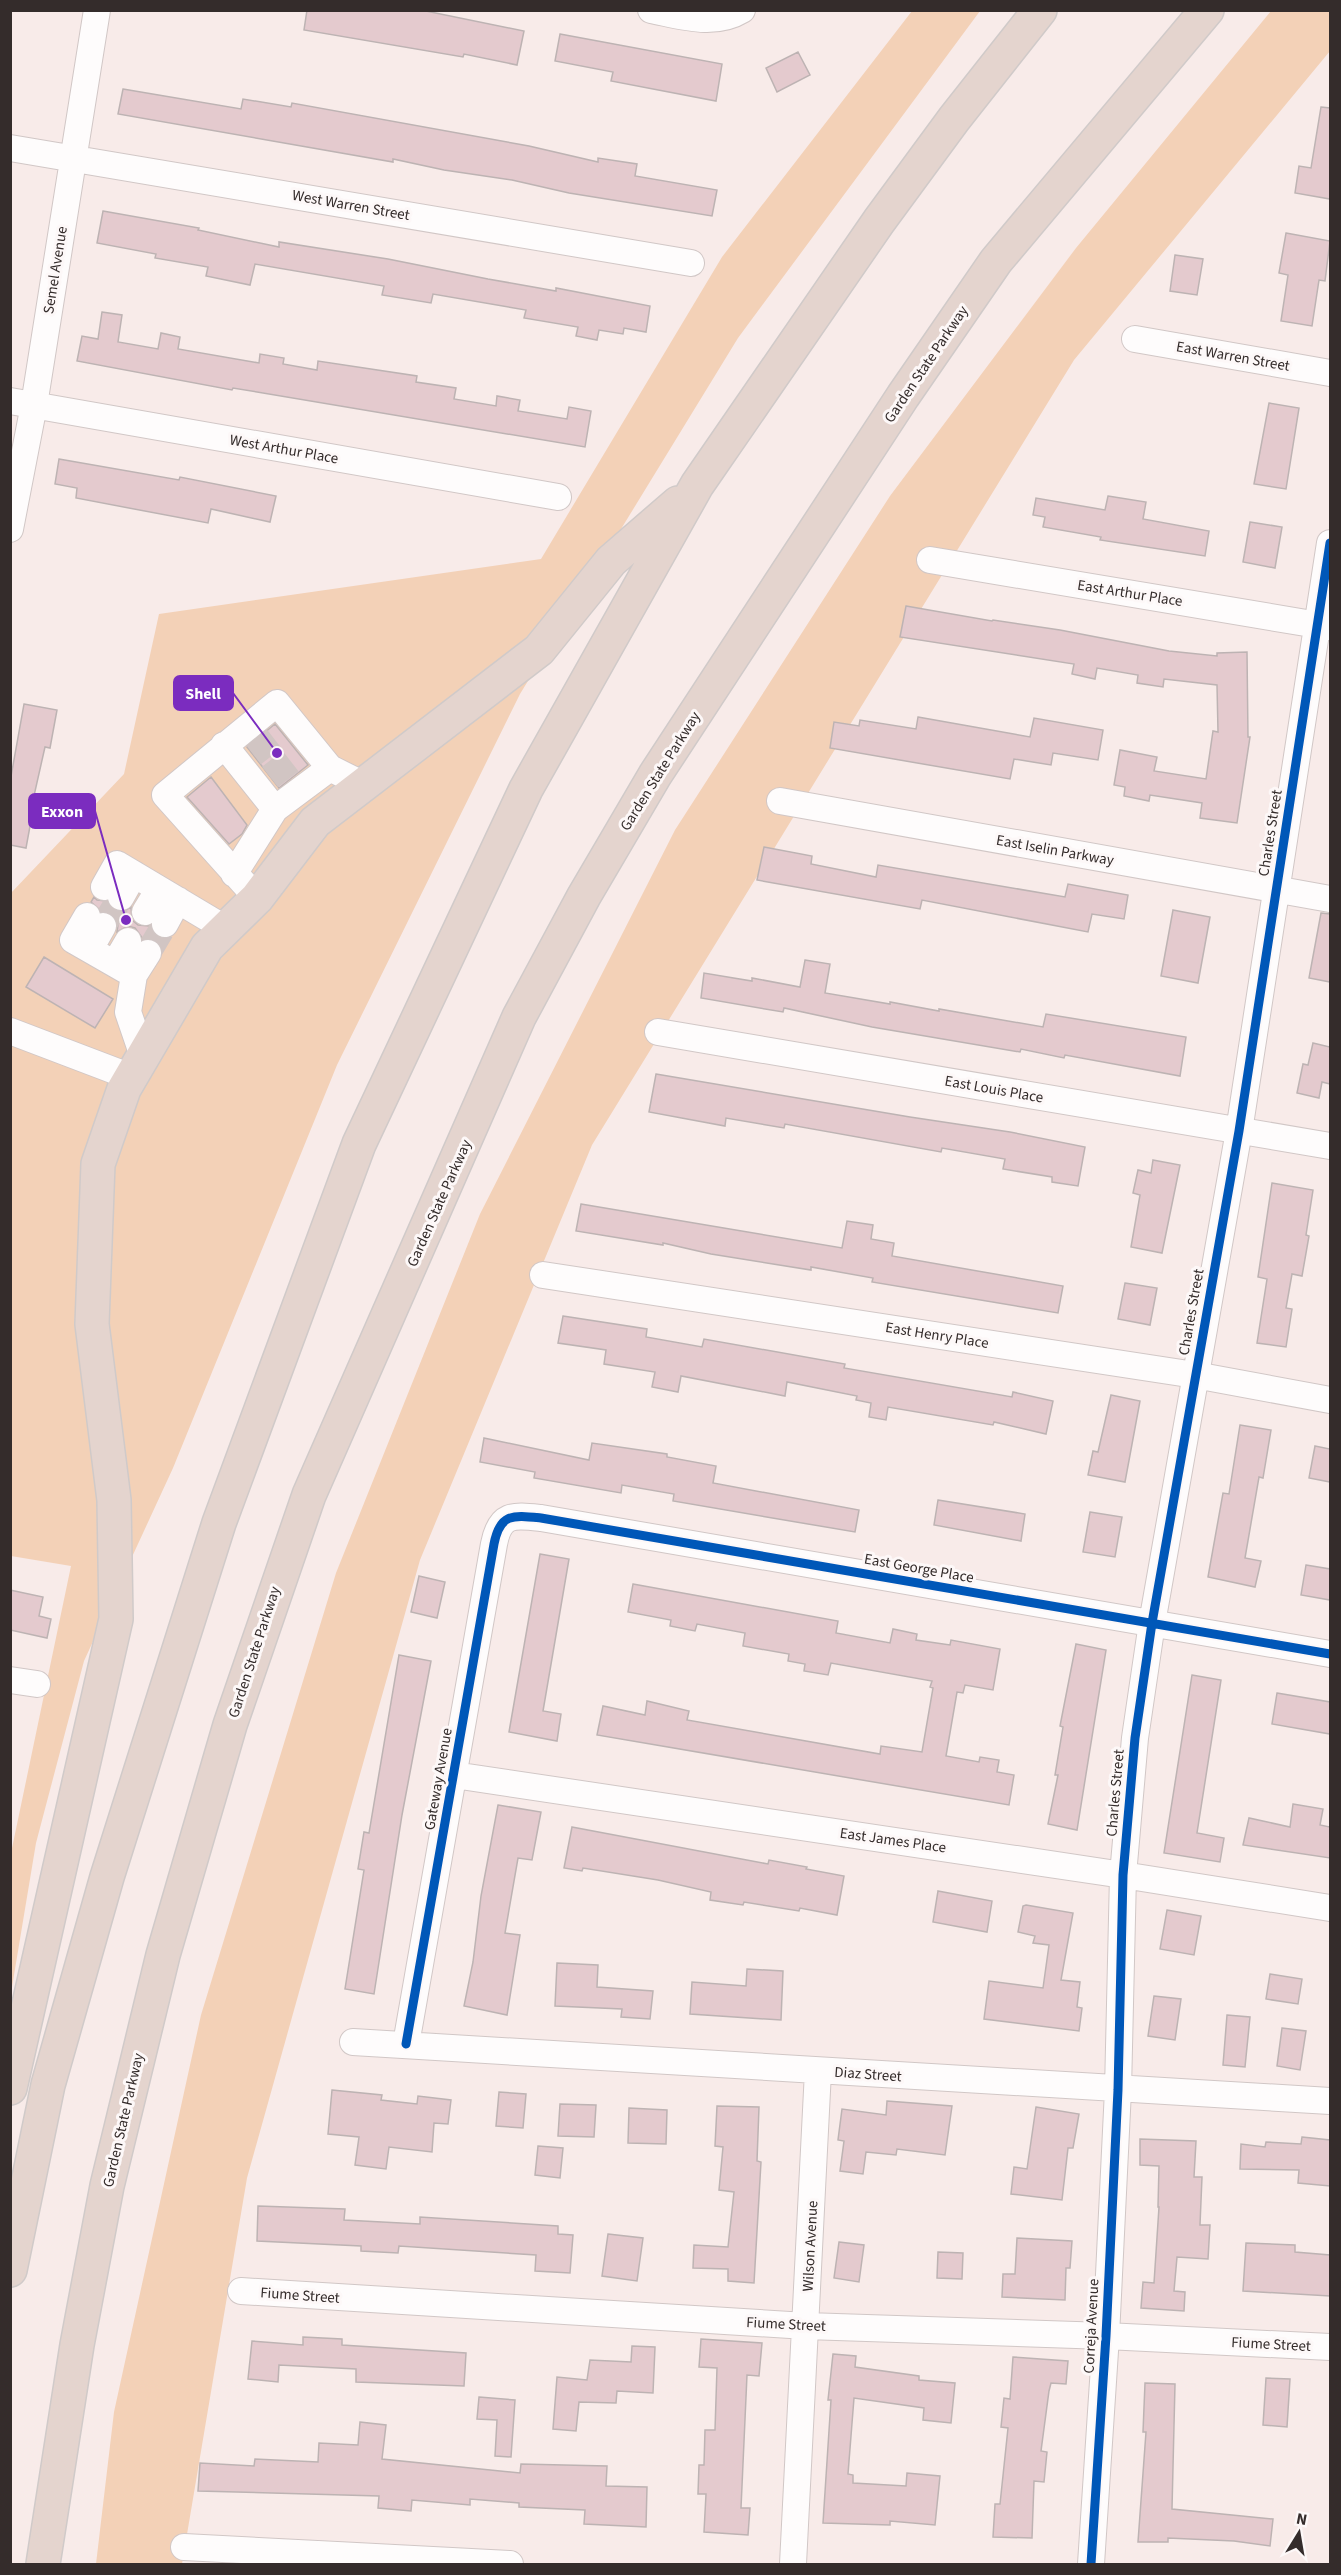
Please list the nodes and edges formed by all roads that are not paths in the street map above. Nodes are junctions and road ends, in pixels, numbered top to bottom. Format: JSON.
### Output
{"nodes":[{"id":1,"x":97,"y":10,"type":"edge"},
{"id":2,"x":651,"y":10,"type":"edge"},
{"id":3,"x":742,"y":10,"type":"edge"},
{"id":4,"x":1040,"y":10,"type":"edge"},
{"id":5,"x":1207,"y":10,"type":"edge"},
{"id":6,"x":10,"y":148,"type":"edge"},
{"id":7,"x":72,"y":158,"type":"junction"},
{"id":8,"x":692,"y":263,"type":"dead end"},
{"id":9,"x":1135,"y":339,"type":"dead end"},
{"id":10,"x":1330,"y":373,"type":"edge"},
{"id":11,"x":22,"y":403,"type":"edge"},
{"id":12,"x":697,"y":486,"type":"junction"},
{"id":13,"x":558,"y":497,"type":"dead end"},
{"id":14,"x":10,"y":529,"type":"edge"},
{"id":15,"x":1330,"y":543,"type":"edge"},
{"id":16,"x":930,"y":560,"type":"dead end"},
{"id":17,"x":1324,"y":626,"type":"edge"},
{"id":18,"x":238,"y":755,"type":"junction"},
{"id":19,"x":330,"y":768,"type":"junction"},
{"id":20,"x":362,"y":784,"type":"junction"},
{"id":21,"x":780,"y":801,"type":"dead end"},
{"id":22,"x":275,"y":809,"type":"junction"},
{"id":23,"x":234,"y":874,"type":"junction"},
{"id":24,"x":1276,"y":890,"type":"junction"},
{"id":25,"x":112,"y":892,"type":"tunnel mouth"},
{"id":26,"x":169,"y":894,"type":"junction"},
{"id":27,"x":257,"y":898,"type":"junction"},
{"id":28,"x":1330,"y":899,"type":"edge"},
{"id":29,"x":155,"y":918,"type":"tunnel mouth"},
{"id":30,"x":95,"y":921,"type":"tunnel mouth"},
{"id":31,"x":226,"y":929,"type":"junction"},
{"id":32,"x":138,"y":947,"type":"tunnel mouth"},
{"id":33,"x":125,"y":969,"type":"junction"},
{"id":34,"x":10,"y":1031,"type":"edge"},
{"id":35,"x":658,"y":1032,"type":"dead end"},
{"id":36,"x":137,"y":1066,"type":"junction"},
{"id":37,"x":1239,"y":1131,"type":"junction"},
{"id":38,"x":1330,"y":1146,"type":"edge"},
{"id":39,"x":543,"y":1275,"type":"dead end"},
{"id":40,"x":1195,"y":1375,"type":"junction"},
{"id":41,"x":1330,"y":1400,"type":"edge"},
{"id":42,"x":503,"y":1520,"type":"joint"},
{"id":43,"x":1152,"y":1623,"type":"junction"},
{"id":44,"x":1330,"y":1654,"type":"edge"},
{"id":45,"x":10,"y":1680,"type":"edge"},
{"id":46,"x":37,"y":1684,"type":"dead end"},
{"id":47,"x":454,"y":1775,"type":"junction"},
{"id":48,"x":1124,"y":1875,"type":"junction"},
{"id":49,"x":1330,"y":1908,"type":"edge"},
{"id":50,"x":353,"y":2042,"type":"dead end"},
{"id":51,"x":406,"y":2044,"type":"junction"},
{"id":52,"x":818,"y":2071,"type":"junction"},
{"id":53,"x":10,"y":2088,"type":"edge"},
{"id":54,"x":1118,"y":2090,"type":"junction"},
{"id":55,"x":1330,"y":2101,"type":"edge"},
{"id":56,"x":10,"y":2175,"type":"edge"},
{"id":57,"x":18,"y":2224,"type":"junction"},
{"id":58,"x":10,"y":2270,"type":"edge"},
{"id":59,"x":241,"y":2291,"type":"dead end"},
{"id":60,"x":806,"y":2326,"type":"junction"},
{"id":61,"x":1106,"y":2336,"type":"junction"},
{"id":62,"x":1330,"y":2347,"type":"edge"},
{"id":63,"x":184,"y":2547,"type":"dead end"},
{"id":64,"x":43,"y":2565,"type":"edge"},
{"id":65,"x":510,"y":2565,"type":"edge"},
{"id":66,"x":793,"y":2565,"type":"edge"},
{"id":67,"x":1091,"y":2565,"type":"edge"}],
"edges":[{"from":1,"to":7,"type":"street","name":"Semel Avenue"},
{"from":2,"to":3,"type":"street"},
{"from":4,"to":12,"type":"highway"},
{"from":5,"to":64,"type":"highway","name":"Garden State Parkway"},
{"from":6,"to":7,"type":"street","name":"West Warren Street"},
{"from":7,"to":8,"type":"street","name":"West Warren Street"},
{"from":7,"to":11,"type":"street","name":"Semel Avenue"},
{"from":9,"to":10,"type":"street","name":"East Warren Street"},
{"from":11,"to":13,"type":"street","name":"West Arthur Place"},
{"from":11,"to":14,"type":"street","name":"Semel Avenue"},
{"from":12,"to":20,"type":"highway"},
{"from":12,"to":57,"type":"highway"},
{"from":15,"to":17,"type":"street","name":"Charles Street"},
{"from":16,"to":17,"type":"street","name":"East Arthur Place"},
{"from":17,"to":24,"type":"street","name":"Charles Street"},
{"from":18,"to":19,"type":"street"},
{"from":18,"to":22,"type":"street"},
{"from":18,"to":23,"type":"street"},
{"from":19,"to":20,"type":"street"},
{"from":19,"to":22,"type":"street"},
{"from":20,"to":27,"type":"highway"},
{"from":21,"to":24,"type":"street","name":"East Iselin Parkway"},
{"from":22,"to":23,"type":"street"},
{"from":23,"to":27,"type":"street"},
{"from":24,"to":28,"type":"street","name":"East Iselin Parkway"},
{"from":24,"to":37,"type":"street","name":"Charles Street"},
{"from":25,"to":26,"type":"street"},
{"from":26,"to":29,"type":"street"},
{"from":26,"to":31,"type":"street"},
{"from":27,"to":31,"type":"highway"},
{"from":30,"to":33,"type":"street"},
{"from":31,"to":36,"type":"highway"},
{"from":32,"to":33,"type":"street"},
{"from":33,"to":36,"type":"street"},
{"from":34,"to":36,"type":"street"},
{"from":35,"to":37,"type":"street","name":"East Louis Place"},
{"from":36,"to":53,"type":"highway"},
{"from":37,"to":38,"type":"street","name":"East Louis Place"},
{"from":37,"to":40,"type":"street","name":"Charles Street"},
{"from":39,"to":40,"type":"street","name":"East Henry Place"},
{"from":40,"to":41,"type":"street","name":"East Henry Place"},
{"from":40,"to":43,"type":"street","name":"Charles Street"},
{"from":42,"to":43,"type":"street","name":"East George Place"},
{"from":42,"to":47,"type":"street","name":"Gateway Avenue"},
{"from":43,"to":44,"type":"street","name":"East George Place"},
{"from":43,"to":48,"type":"street","name":"Charles Street"},
{"from":45,"to":46,"type":"street"},
{"from":47,"to":48,"type":"street","name":"East James Place"},
{"from":47,"to":51,"type":"street","name":"Gateway Avenue"},
{"from":48,"to":49,"type":"street","name":"East James Place"},
{"from":48,"to":54,"type":"street","name":"Charles Street"},
{"from":50,"to":51,"type":"street","name":"Diaz Street"},
{"from":51,"to":52,"type":"street","name":"Diaz Street"},
{"from":52,"to":54,"type":"street","name":"Diaz Street"},
{"from":52,"to":60,"type":"street","name":"Wilson Avenue"},
{"from":54,"to":55,"type":"street","name":"Diaz Street"},
{"from":54,"to":61,"type":"street","name":"Correja Avenue"},
{"from":56,"to":57,"type":"highway"},
{"from":57,"to":58,"type":"highway"},
{"from":59,"to":60,"type":"street","name":"Fiume Street"},
{"from":60,"to":61,"type":"street","name":"Fiume Street"},
{"from":60,"to":66,"type":"street","name":"Wilson Avenue"},
{"from":61,"to":62,"type":"street","name":"Fiume Street"},
{"from":61,"to":67,"type":"street","name":"Correja Avenue"},
{"from":63,"to":65,"type":"street"}]}
